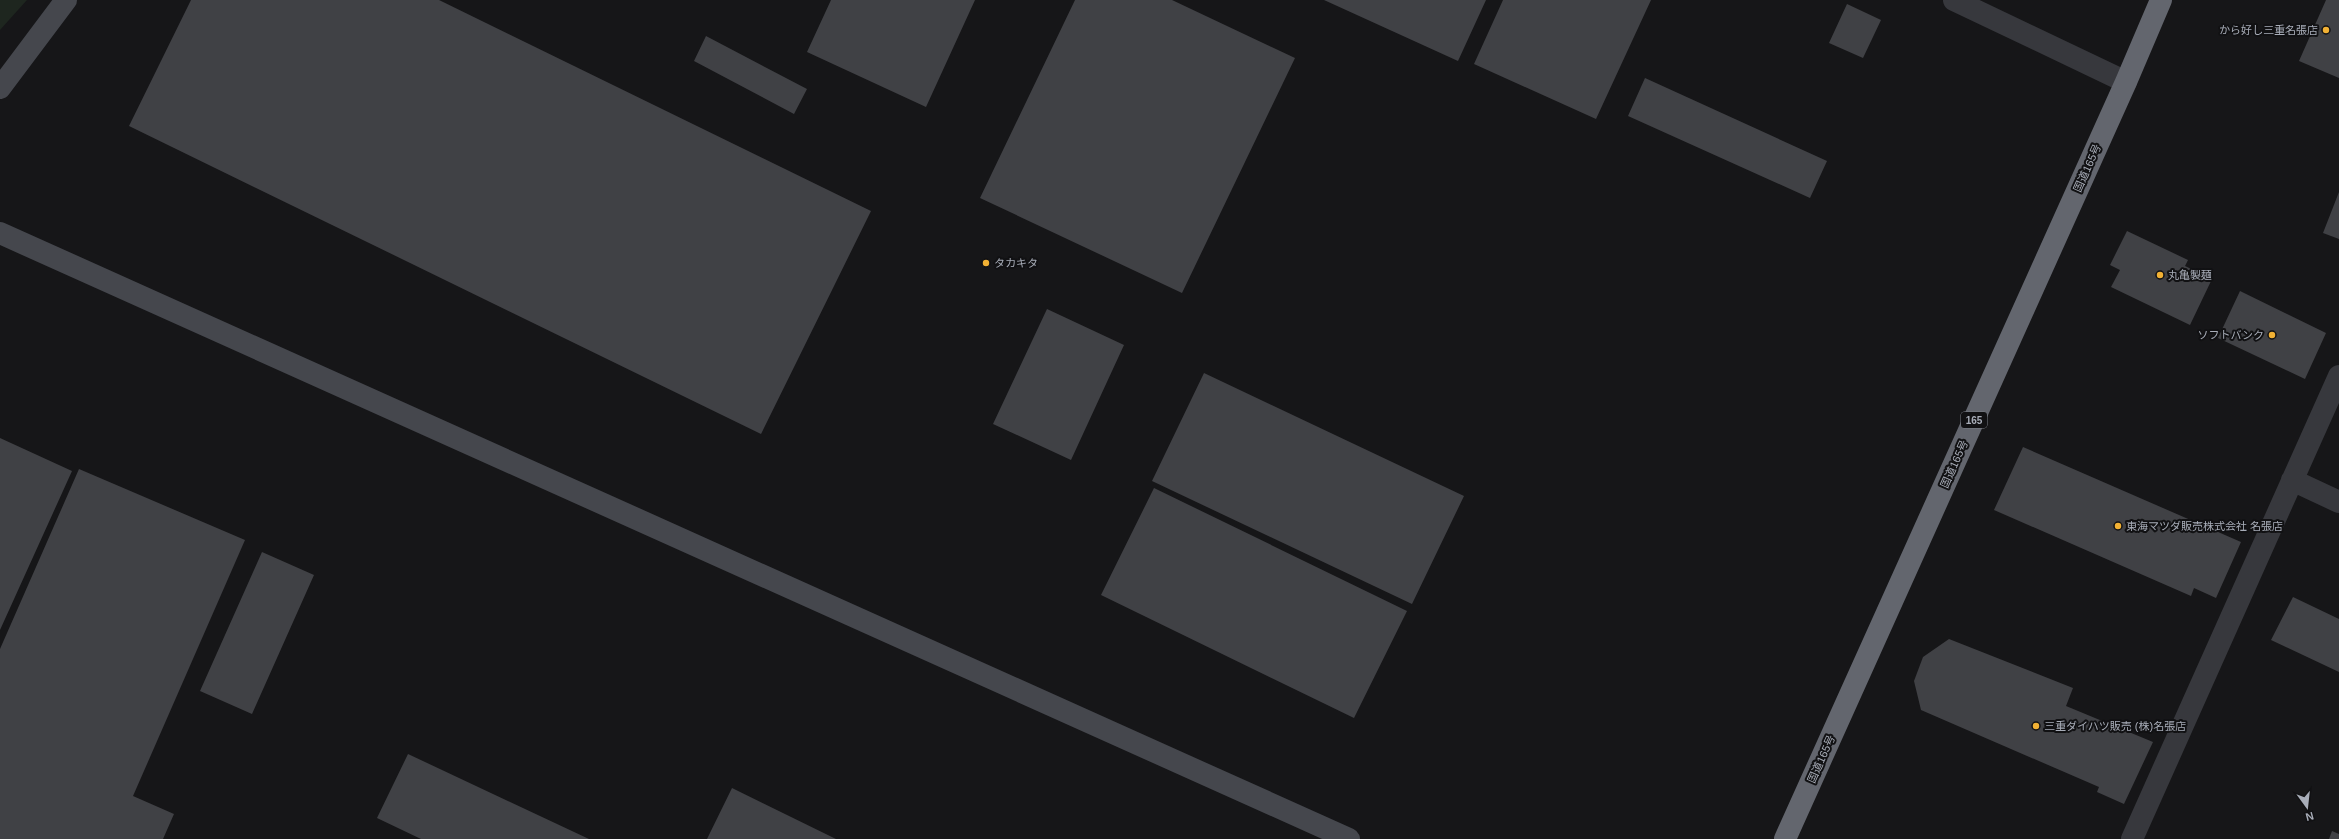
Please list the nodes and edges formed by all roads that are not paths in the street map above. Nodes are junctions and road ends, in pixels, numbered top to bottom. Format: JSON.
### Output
{"nodes":[{"id":1,"x":66,"y":0,"type":"edge"},
{"id":2,"x":1954,"y":0,"type":"edge"},
{"id":3,"x":2161,"y":0,"type":"edge"},
{"id":4,"x":2126,"y":82,"type":"junction"},
{"id":5,"x":0,"y":88,"type":"edge"},
{"id":6,"x":0,"y":233,"type":"edge"},
{"id":7,"x":2339,"y":376,"type":"edge"},
{"id":8,"x":2292,"y":480,"type":"junction"},
{"id":9,"x":2339,"y":502,"type":"edge"},
{"id":10,"x":1349,"y":839,"type":"edge"},
{"id":11,"x":1785,"y":839,"type":"edge"},
{"id":12,"x":2132,"y":839,"type":"edge"}],
"edges":[{"from":1,"to":5,"type":"street"},
{"from":2,"to":4,"type":"street"},
{"from":3,"to":4,"type":"highway","name":"国道165号","number":"165"},
{"from":4,"to":11,"type":"highway","name":"国道165号","number":"165"},
{"from":6,"to":10,"type":"street"},
{"from":7,"to":8,"type":"street"},
{"from":8,"to":9,"type":"street"},
{"from":8,"to":12,"type":"street"}]}
